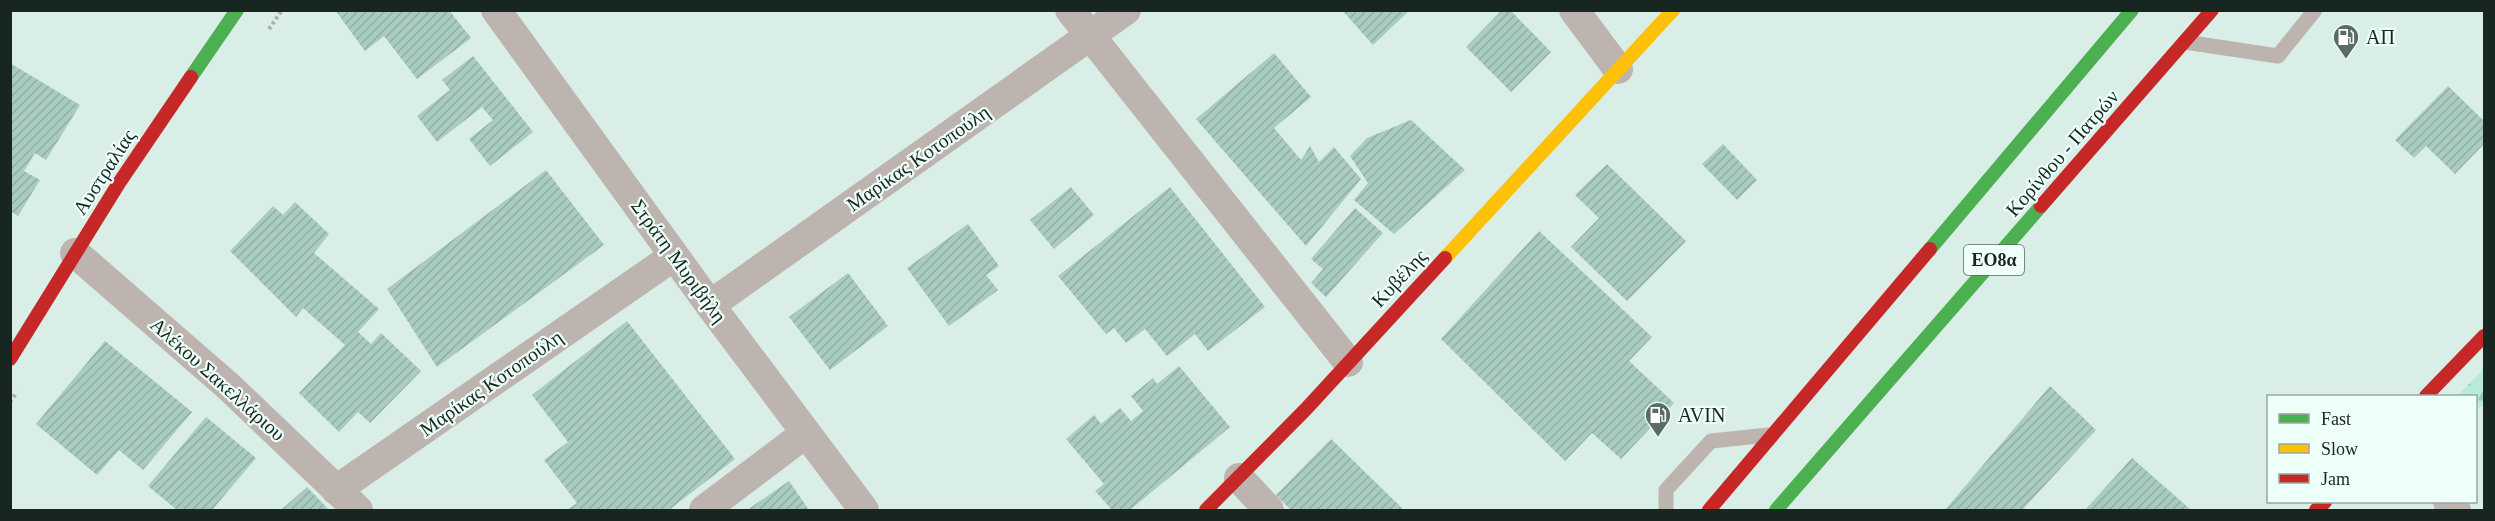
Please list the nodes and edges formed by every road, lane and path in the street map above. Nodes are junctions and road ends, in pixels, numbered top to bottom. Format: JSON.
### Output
{"nodes":[{"id":1,"x":237,"y":10,"type":"edge"},
{"id":2,"x":496,"y":10,"type":"edge"},
{"id":3,"x":1070,"y":10,"type":"edge"},
{"id":4,"x":1126,"y":10,"type":"edge"},
{"id":5,"x":1574,"y":10,"type":"edge"},
{"id":6,"x":1673,"y":10,"type":"edge"},
{"id":7,"x":2132,"y":10,"type":"edge"},
{"id":8,"x":2212,"y":10,"type":"edge"},
{"id":9,"x":2316,"y":10,"type":"edge"},
{"id":10,"x":1091,"y":37,"type":"junction"},
{"id":11,"x":2185,"y":42,"type":"junction"},
{"id":12,"x":1618,"y":69,"type":"junction"},
{"id":13,"x":75,"y":253,"type":"junction"},
{"id":14,"x":674,"y":255,"type":"junction"},
{"id":15,"x":710,"y":305,"type":"junction"},
{"id":16,"x":2484,"y":336,"type":"edge"},
{"id":17,"x":10,"y":359,"type":"edge"},
{"id":18,"x":1348,"y":362,"type":"junction"},
{"id":19,"x":2427,"y":395,"type":"edge"},
{"id":20,"x":806,"y":433,"type":"junction"},
{"id":21,"x":1774,"y":435,"type":"junction"},
{"id":22,"x":1239,"y":478,"type":"junction"},
{"id":23,"x":336,"y":490,"type":"junction"},
{"id":24,"x":357,"y":510,"type":"edge"},
{"id":25,"x":704,"y":510,"type":"edge"},
{"id":26,"x":864,"y":510,"type":"edge"},
{"id":27,"x":1206,"y":510,"type":"edge"},
{"id":28,"x":1269,"y":510,"type":"edge"},
{"id":29,"x":1666,"y":510,"type":"edge"},
{"id":30,"x":1709,"y":510,"type":"edge"},
{"id":31,"x":1776,"y":510,"type":"edge"}],
"edges":[{"from":1,"to":13,"type":"main road","name":"Αυστραλίας"},
{"from":2,"to":14,"type":"street","name":"Στράτη Μυριβήλη"},
{"from":3,"to":10,"type":"street"},
{"from":4,"to":10,"type":"street","name":"Μαρίκας Κοτοπούλη"},
{"from":5,"to":12,"type":"street"},
{"from":6,"to":12,"type":"main road","name":"Κυβέλης"},
{"from":7,"to":21,"type":"main road","name":"Κορίνθου - Πατρών","number":"ΕΟ8α"},
{"from":8,"to":11,"type":"main road","name":"Κορίνθου - Πατρών","number":"ΕΟ8α"},
{"from":9,"to":11,"type":"lane"},
{"from":10,"to":15,"type":"street","name":"Μαρίκας Κοτοπούλη"},
{"from":10,"to":18,"type":"street"},
{"from":11,"to":31,"type":"main road","name":"Κορίνθου - Πατρών","number":"ΕΟ8α"},
{"from":12,"to":18,"type":"main road","name":"Κυβέλης"},
{"from":13,"to":17,"type":"main road","name":"Αυστραλίας"},
{"from":13,"to":23,"type":"street","name":"Αλέκου Σακελλάριου"},
{"from":14,"to":15,"type":"street","name":"Στράτη Μυριβήλη"},
{"from":14,"to":23,"type":"street","name":"Μαρίκας Κοτοπούλη"},
{"from":15,"to":20,"type":"street","name":"Στράτη Μυριβήλη"},
{"from":16,"to":19,"type":"main road"},
{"from":18,"to":22,"type":"main road","name":"Κυβέλης"},
{"from":20,"to":25,"type":"street"},
{"from":20,"to":26,"type":"street","name":"Στράτη Μυριβήλη"},
{"from":21,"to":29,"type":"lane"},
{"from":21,"to":30,"type":"main road","name":"Κορίνθου - Πατρών","number":"ΕΟ8α"},
{"from":22,"to":27,"type":"main road","name":"Κυβέλης"},
{"from":22,"to":28,"type":"street"},
{"from":23,"to":24,"type":"street","name":"Αλέκου Σακελλάριου"}]}
